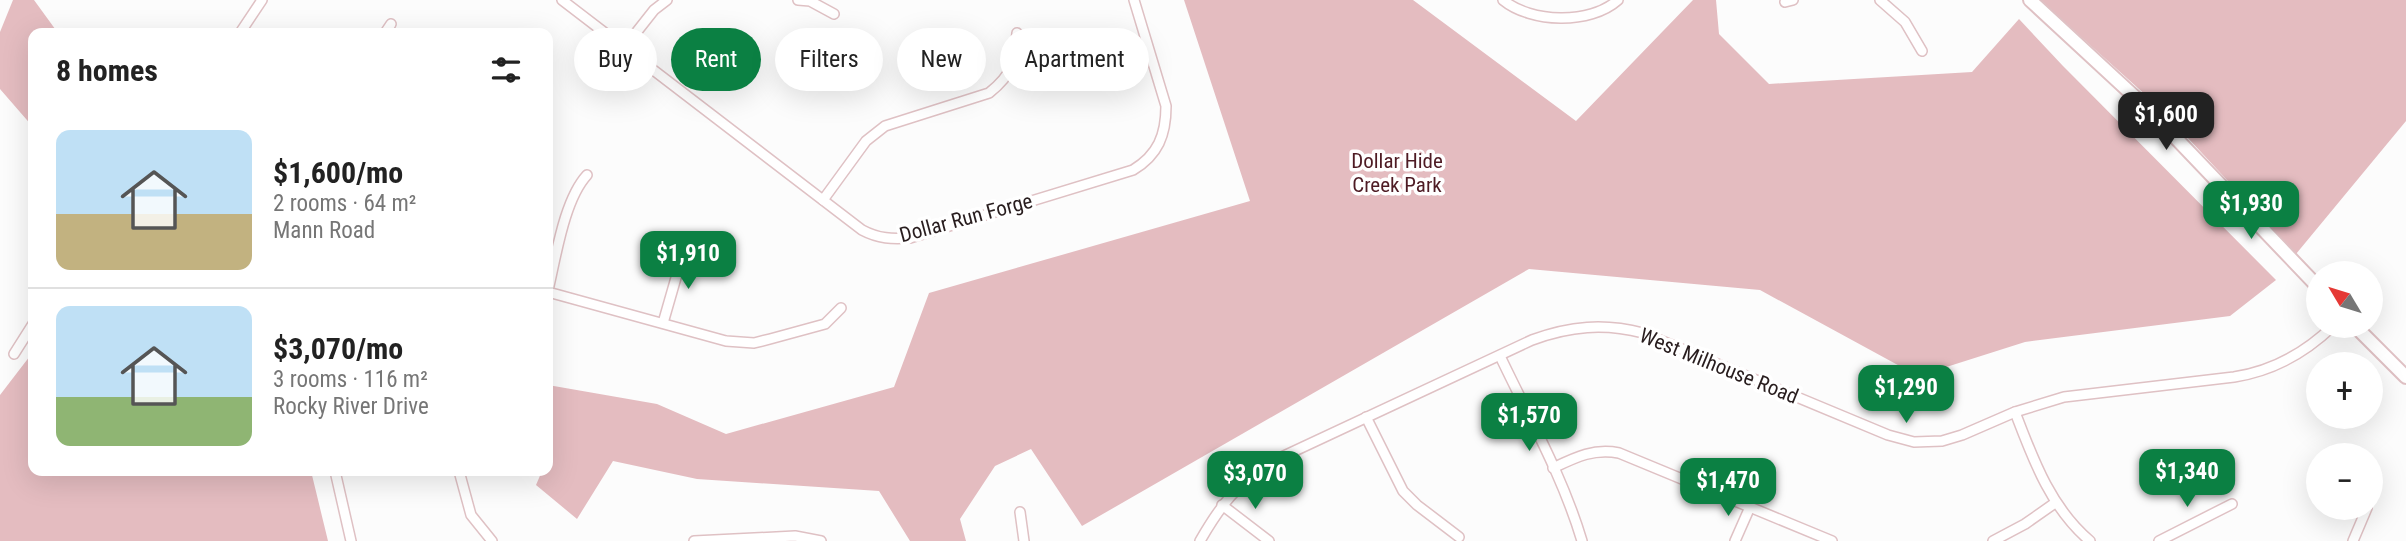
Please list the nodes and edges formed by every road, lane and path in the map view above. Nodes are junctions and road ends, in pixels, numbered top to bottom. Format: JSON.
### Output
{"nodes":[{"id":1,"x":262,"y":0,"type":"edge"},
{"id":2,"x":562,"y":0,"type":"edge"},
{"id":3,"x":667,"y":0,"type":"edge"},
{"id":4,"x":798,"y":0,"type":"edge"},
{"id":5,"x":1134,"y":0,"type":"edge"},
{"id":6,"x":1503,"y":0,"type":"edge"},
{"id":7,"x":1618,"y":0,"type":"edge"},
{"id":8,"x":1880,"y":0,"type":"edge"},
{"id":9,"x":2030,"y":0,"type":"edge"},
{"id":10,"x":834,"y":14,"type":"dead end"},
{"id":11,"x":243,"y":28,"type":"edge"},
{"id":12,"x":598,"y":28,"type":"edge"},
{"id":13,"x":640,"y":28,"type":"edge"},
{"id":14,"x":1922,"y":51,"type":"dead end"},
{"id":15,"x":657,"y":73,"type":"edge"},
{"id":16,"x":1000,"y":85,"type":"edge"},
{"id":17,"x":587,"y":175,"type":"dead end"},
{"id":18,"x":823,"y":200,"type":"junction"},
{"id":19,"x":684,"y":250,"type":"dead end"},
{"id":20,"x":553,"y":272,"type":"edge"},
{"id":21,"x":2306,"y":274,"type":"edge"},
{"id":22,"x":553,"y":292,"type":"edge"},
{"id":23,"x":842,"y":308,"type":"dead end"},
{"id":24,"x":663,"y":323,"type":"junction"},
{"id":25,"x":28,"y":332,"type":"edge"},
{"id":26,"x":2318,"y":338,"type":"edge"},
{"id":27,"x":2367,"y":338,"type":"edge"},
{"id":28,"x":14,"y":354,"type":"dead end"},
{"id":29,"x":1500,"y":356,"type":"junction"},
{"id":30,"x":2406,"y":377,"type":"edge"},
{"id":31,"x":2015,"y":412,"type":"junction"},
{"id":32,"x":1366,"y":417,"type":"junction"},
{"id":33,"x":1553,"y":468,"type":"junction"},
{"id":34,"x":336,"y":476,"type":"edge"},
{"id":35,"x":460,"y":476,"type":"edge"},
{"id":36,"x":2056,"y":503,"type":"junction"},
{"id":37,"x":2232,"y":504,"type":"dead end"},
{"id":38,"x":1222,"y":505,"type":"junction"},
{"id":39,"x":1750,"y":507,"type":"junction"},
{"id":40,"x":1020,"y":512,"type":"dead end"},
{"id":41,"x":2362,"y":520,"type":"edge"},
{"id":42,"x":1459,"y":537,"type":"dead end"},
{"id":43,"x":351,"y":541,"type":"edge"},
{"id":44,"x":492,"y":541,"type":"edge"},
{"id":45,"x":694,"y":541,"type":"edge"},
{"id":46,"x":821,"y":541,"type":"edge"},
{"id":47,"x":1024,"y":541,"type":"edge"},
{"id":48,"x":1200,"y":541,"type":"edge"},
{"id":49,"x":1269,"y":541,"type":"edge"},
{"id":50,"x":1582,"y":541,"type":"edge"},
{"id":51,"x":1735,"y":541,"type":"edge"},
{"id":52,"x":1832,"y":541,"type":"edge"},
{"id":53,"x":1993,"y":541,"type":"edge"},
{"id":54,"x":2090,"y":541,"type":"edge"},
{"id":55,"x":2159,"y":541,"type":"edge"},
{"id":56,"x":2353,"y":541,"type":"edge"}],
"edges":[{"from":1,"to":11,"type":"street"},
{"from":2,"to":12,"type":"street","name":"Dollar Run Forge"},
{"from":3,"to":13,"type":"street"},
{"from":4,"to":10,"type":"street"},
{"from":5,"to":18,"type":"street","name":"Dollar Run Forge"},
{"from":6,"to":7,"type":"street"},
{"from":8,"to":14,"type":"street"},
{"from":9,"to":21,"type":"main road"},
{"from":15,"to":18,"type":"street","name":"Dollar Run Forge"},
{"from":16,"to":18,"type":"street"},
{"from":17,"to":20,"type":"street"},
{"from":19,"to":24,"type":"street"},
{"from":22,"to":24,"type":"street"},
{"from":23,"to":24,"type":"street"},
{"from":25,"to":28,"type":"street"},
{"from":26,"to":31,"type":"street","name":"West Milhouse Road"},
{"from":27,"to":30,"type":"main road"},
{"from":29,"to":31,"type":"street","name":"West Milhouse Road"},
{"from":29,"to":32,"type":"street","name":"West Milhouse Road"},
{"from":29,"to":33,"type":"street"},
{"from":31,"to":36,"type":"street"},
{"from":32,"to":38,"type":"street","name":"West Milhouse Road"},
{"from":32,"to":42,"type":"street"},
{"from":33,"to":39,"type":"street"},
{"from":33,"to":50,"type":"street"},
{"from":34,"to":43,"type":"street"},
{"from":35,"to":44,"type":"street"},
{"from":36,"to":53,"type":"street"},
{"from":36,"to":54,"type":"street"},
{"from":37,"to":55,"type":"street"},
{"from":38,"to":48,"type":"street","name":"West Milhouse Road"},
{"from":38,"to":49,"type":"street"},
{"from":39,"to":51,"type":"street"},
{"from":39,"to":52,"type":"street"},
{"from":40,"to":47,"type":"street"},
{"from":41,"to":56,"type":"street"},
{"from":45,"to":46,"type":"street"}]}
